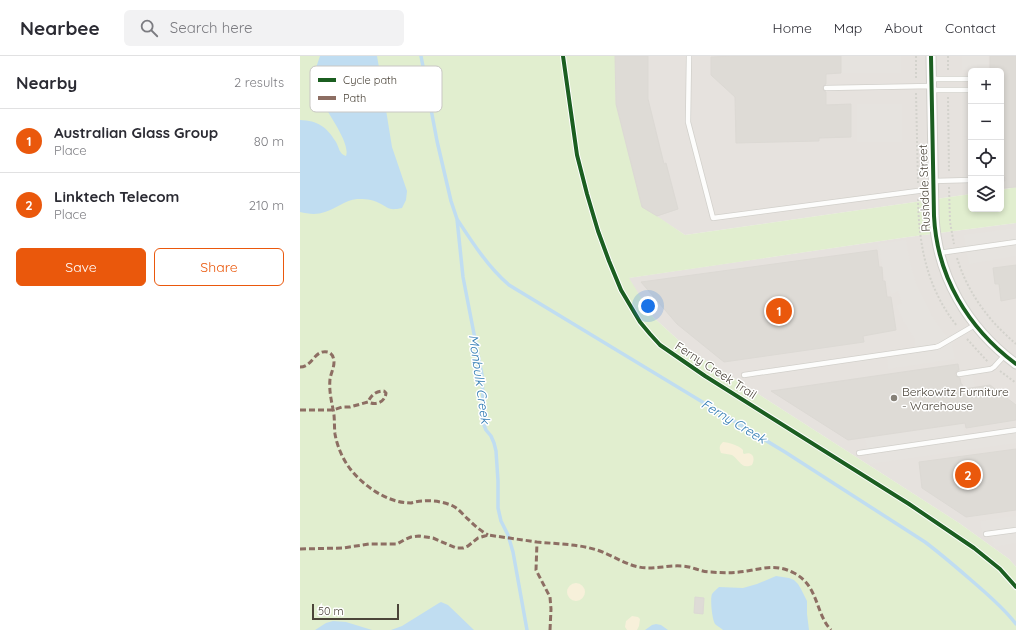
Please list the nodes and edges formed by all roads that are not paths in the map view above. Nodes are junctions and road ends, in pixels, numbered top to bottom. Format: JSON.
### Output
{"nodes":[{"id":1,"x":689,"y":56,"type":"edge"},
{"id":2,"x":931,"y":56,"type":"edge"},
{"id":3,"x":968,"y":79,"type":"edge"},
{"id":4,"x":932,"y":85,"type":"junction"},
{"id":5,"x":826,"y":88,"type":"dead end"},
{"id":6,"x":968,"y":90,"type":"edge"},
{"id":7,"x":968,"y":180,"type":"edge"},
{"id":8,"x":933,"y":185,"type":"junction"},
{"id":9,"x":1016,"y":242,"type":"edge"},
{"id":10,"x":939,"y":253,"type":"junction"},
{"id":11,"x":975,"y":325,"type":"junction"},
{"id":12,"x":1004,"y":356,"type":"junction"},
{"id":13,"x":1016,"y":364,"type":"edge"},
{"id":14,"x":960,"y":374,"type":"dead end"},
{"id":15,"x":744,"y":375,"type":"dead end"},
{"id":16,"x":1016,"y":430,"type":"edge"},
{"id":17,"x":859,"y":453,"type":"dead end"},
{"id":18,"x":1016,"y":530,"type":"edge"},
{"id":19,"x":986,"y":534,"type":"dead end"}],
"edges":[{"from":1,"to":8,"type":"lane"},
{"from":2,"to":4,"type":"street","name":"Rushdale Street"},
{"from":3,"to":4,"type":"lane"},
{"from":4,"to":5,"type":"lane"},
{"from":4,"to":6,"type":"lane"},
{"from":4,"to":8,"type":"street","name":"Rushdale Street"},
{"from":7,"to":8,"type":"lane"},
{"from":8,"to":10,"type":"street","name":"Rushdale Street"},
{"from":9,"to":10,"type":"lane"},
{"from":10,"to":11,"type":"street","name":"Rushdale Street"},
{"from":11,"to":12,"type":"street","name":"Rushdale Street"},
{"from":11,"to":15,"type":"lane"},
{"from":12,"to":13,"type":"street","name":"Rushdale Street"},
{"from":12,"to":14,"type":"lane"},
{"from":16,"to":17,"type":"lane"},
{"from":18,"to":19,"type":"lane"}]}
